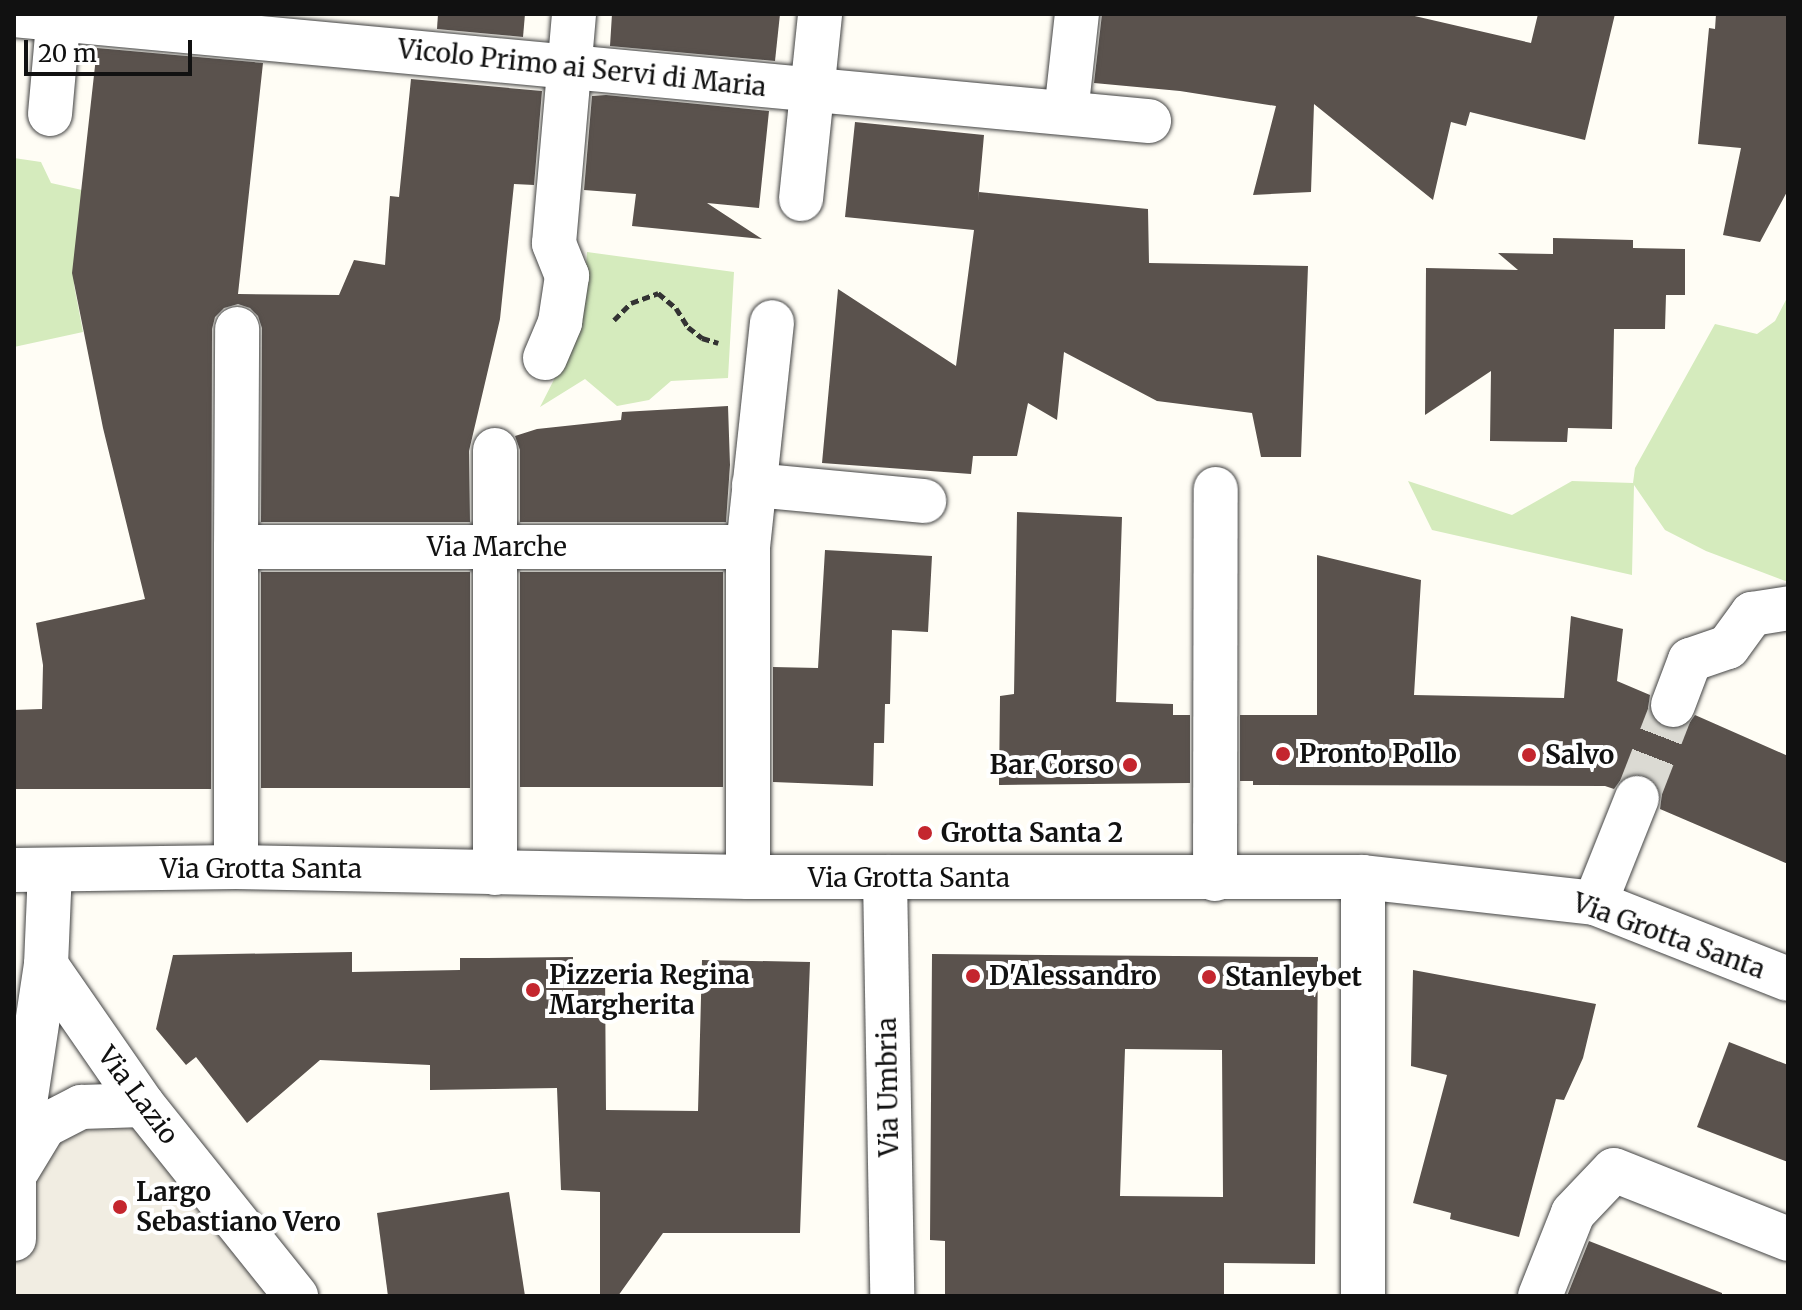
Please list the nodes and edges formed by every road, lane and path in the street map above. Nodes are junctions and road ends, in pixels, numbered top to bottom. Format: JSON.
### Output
{"nodes":[{"id":1,"x":574,"y":14,"type":"edge"},
{"id":2,"x":820,"y":14,"type":"edge"},
{"id":3,"x":1077,"y":14,"type":"edge"},
{"id":4,"x":14,"y":15,"type":"edge"},
{"id":5,"x":59,"y":17,"type":"edge"},
{"id":6,"x":314,"y":28,"type":"edge"},
{"id":7,"x":569,"y":66,"type":"junction"},
{"id":8,"x":812,"y":90,"type":"junction"},
{"id":9,"x":1066,"y":113,"type":"junction"},
{"id":10,"x":50,"y":114,"type":"dead end"},
{"id":11,"x":1149,"y":121,"type":"dead end"},
{"id":12,"x":801,"y":199,"type":"dead end"},
{"id":13,"x":237,"y":329,"type":"dead end"},
{"id":14,"x":553,"y":340,"type":"joint"},
{"id":15,"x":770,"y":341,"type":"joint"},
{"id":16,"x":495,"y":450,"type":"dead end"},
{"id":17,"x":754,"y":485,"type":"junction"},
{"id":18,"x":1216,"y":489,"type":"dead end"},
{"id":19,"x":924,"y":501,"type":"dead end"},
{"id":20,"x":236,"y":547,"type":"junction"},
{"id":21,"x":495,"y":547,"type":"junction"},
{"id":22,"x":748,"y":547,"type":"junction"},
{"id":23,"x":1788,"y":608,"type":"edge"},
{"id":24,"x":1673,"y":705,"type":"tunnel mouth"},
{"id":25,"x":1637,"y":798,"type":"tunnel mouth"},
{"id":26,"x":236,"y":867,"type":"junction"},
{"id":27,"x":32,"y":870,"type":"edge"},
{"id":28,"x":495,"y":873,"type":"junction"},
{"id":29,"x":748,"y":877,"type":"junction"},
{"id":30,"x":885,"y":877,"type":"junction"},
{"id":31,"x":1363,"y":877,"type":"junction"},
{"id":32,"x":1215,"y":879,"type":"junction"},
{"id":33,"x":1595,"y":903,"type":"junction"},
{"id":34,"x":46,"y":965,"type":"junction"},
{"id":35,"x":1788,"y":979,"type":"edge"},
{"id":36,"x":143,"y":1105,"type":"junction"},
{"id":37,"x":14,"y":1176,"type":"edge"},
{"id":38,"x":14,"y":1239,"type":"edge"},
{"id":39,"x":1788,"y":1239,"type":"edge"},
{"id":40,"x":296,"y":1296,"type":"edge"},
{"id":41,"x":892,"y":1296,"type":"edge"},
{"id":42,"x":1363,"y":1296,"type":"edge"},
{"id":43,"x":1540,"y":1296,"type":"edge"}],
"edges":[{"from":1,"to":7,"type":"street"},
{"from":2,"to":8,"type":"street"},
{"from":3,"to":9,"type":"street"},
{"from":4,"to":5,"type":"street","name":"Vicolo Primo ai Servi di Maria"},
{"from":5,"to":6,"type":"street","name":"Vicolo Primo ai Servi di Maria"},
{"from":5,"to":10,"type":"street"},
{"from":6,"to":7,"type":"street","name":"Vicolo Primo ai Servi di Maria"},
{"from":7,"to":8,"type":"street","name":"Vicolo Primo ai Servi di Maria"},
{"from":7,"to":14,"type":"street"},
{"from":8,"to":9,"type":"street","name":"Vicolo Primo ai Servi di Maria"},
{"from":8,"to":12,"type":"street"},
{"from":9,"to":11,"type":"street","name":"Vicolo Primo ai Servi di Maria"},
{"from":13,"to":20,"type":"street"},
{"from":14,"to":15,"type":"path"},
{"from":15,"to":17,"type":"street"},
{"from":16,"to":21,"type":"street"},
{"from":17,"to":19,"type":"street"},
{"from":17,"to":22,"type":"street"},
{"from":18,"to":32,"type":"street"},
{"from":20,"to":21,"type":"street","name":"Via Marche"},
{"from":20,"to":26,"type":"street"},
{"from":21,"to":22,"type":"street","name":"Via Marche"},
{"from":21,"to":28,"type":"street"},
{"from":22,"to":29,"type":"street"},
{"from":23,"to":24,"type":"street"},
{"from":25,"to":33,"type":"street"},
{"from":26,"to":27,"type":"street","name":"Via Grotta Santa"},
{"from":26,"to":28,"type":"street","name":"Via Grotta Santa"},
{"from":27,"to":34,"type":"street"},
{"from":28,"to":29,"type":"street","name":"Via Grotta Santa"},
{"from":29,"to":30,"type":"street","name":"Via Grotta Santa"},
{"from":30,"to":32,"type":"street","name":"Via Grotta Santa"},
{"from":30,"to":41,"type":"street","name":"Via Umbria"},
{"from":31,"to":32,"type":"street","name":"Via Grotta Santa"},
{"from":31,"to":33,"type":"street","name":"Via Grotta Santa"},
{"from":31,"to":42,"type":"street"},
{"from":33,"to":35,"type":"street","name":"Via Grotta Santa"},
{"from":34,"to":36,"type":"street","name":"Via Lazio"},
{"from":34,"to":37,"type":"street"},
{"from":36,"to":37,"type":"street"},
{"from":36,"to":40,"type":"street","name":"Via Lazio"},
{"from":37,"to":38,"type":"street"},
{"from":39,"to":43,"type":"street"}]}
